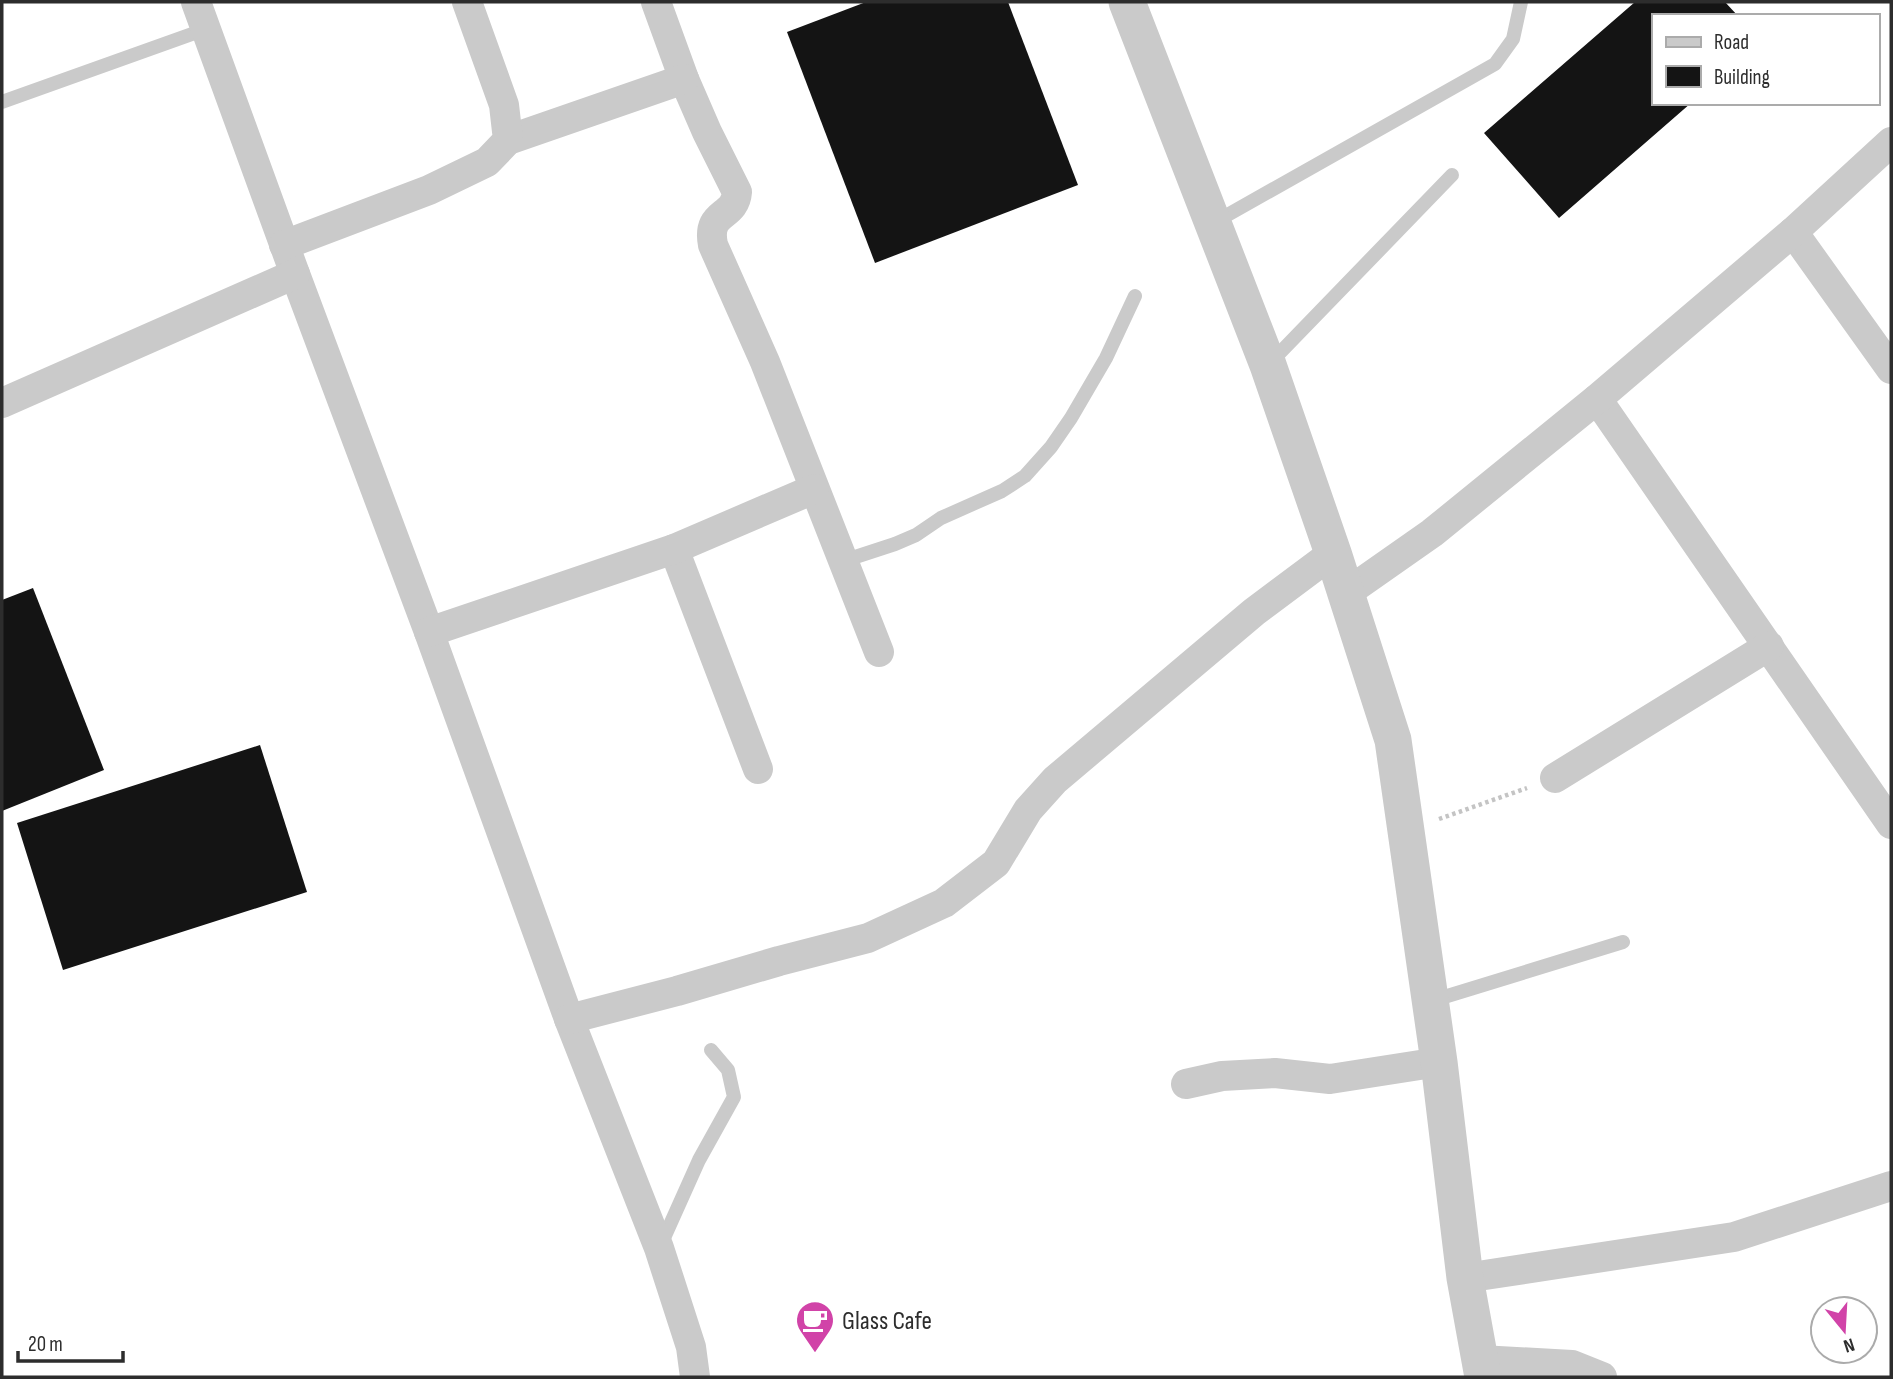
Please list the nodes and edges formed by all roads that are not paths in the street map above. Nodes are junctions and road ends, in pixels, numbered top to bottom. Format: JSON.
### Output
{"nodes":[{"id":1,"x":467,"y":2,"type":"edge"},
{"id":2,"x":656,"y":2,"type":"edge"},
{"id":3,"x":1521,"y":2,"type":"edge"},
{"id":4,"x":1132,"y":3,"type":"edge"},
{"id":5,"x":201,"y":15,"type":"edge"},
{"id":6,"x":684,"y":79,"type":"junction"},
{"id":7,"x":2,"y":102,"type":"edge"},
{"id":8,"x":508,"y":140,"type":"junction"},
{"id":9,"x":1891,"y":142,"type":"edge"},
{"id":10,"x":1452,"y":175,"type":"dead end"},
{"id":11,"x":1212,"y":224,"type":"junction"},
{"id":12,"x":1793,"y":232,"type":"junction"},
{"id":13,"x":284,"y":245,"type":"junction"},
{"id":14,"x":295,"y":274,"type":"junction"},
{"id":15,"x":1135,"y":296,"type":"dead end"},
{"id":16,"x":1268,"y":365,"type":"junction"},
{"id":17,"x":1891,"y":369,"type":"edge"},
{"id":18,"x":1597,"y":399,"type":"junction"},
{"id":19,"x":2,"y":403,"type":"edge"},
{"id":20,"x":814,"y":489,"type":"junction"},
{"id":21,"x":674,"y":549,"type":"junction"},
{"id":22,"x":1333,"y":553,"type":"junction"},
{"id":23,"x":843,"y":561,"type":"junction"},
{"id":24,"x":1345,"y":594,"type":"junction"},
{"id":25,"x":429,"y":632,"type":"junction"},
{"id":26,"x":1769,"y":646,"type":"junction"},
{"id":27,"x":879,"y":652,"type":"dead end"},
{"id":28,"x":758,"y":769,"type":"dead end"},
{"id":29,"x":1555,"y":778,"type":"road end"},
{"id":30,"x":1891,"y":824,"type":"edge"},
{"id":31,"x":1623,"y":942,"type":"dead end"},
{"id":32,"x":1429,"y":1002,"type":"junction"},
{"id":33,"x":569,"y":1019,"type":"junction"},
{"id":34,"x":711,"y":1050,"type":"dead end"},
{"id":35,"x":1439,"y":1062,"type":"junction"},
{"id":36,"x":1186,"y":1084,"type":"dead end"},
{"id":37,"x":1891,"y":1186,"type":"edge"},
{"id":38,"x":659,"y":1248,"type":"junction"},
{"id":39,"x":1465,"y":1278,"type":"junction"},
{"id":40,"x":1482,"y":1369,"type":"edge"},
{"id":41,"x":695,"y":1377,"type":"edge"},
{"id":42,"x":1602,"y":1377,"type":"edge"}],
"edges":[{"from":1,"to":8,"type":"street"},
{"from":2,"to":6,"type":"street"},
{"from":3,"to":11,"type":"lane"},
{"from":4,"to":11,"type":"street"},
{"from":5,"to":7,"type":"lane"},
{"from":5,"to":13,"type":"street"},
{"from":6,"to":8,"type":"street"},
{"from":6,"to":20,"type":"street"},
{"from":8,"to":13,"type":"street"},
{"from":9,"to":12,"type":"street"},
{"from":10,"to":16,"type":"lane"},
{"from":11,"to":16,"type":"street"},
{"from":12,"to":17,"type":"street"},
{"from":12,"to":18,"type":"street"},
{"from":13,"to":14,"type":"street"},
{"from":14,"to":19,"type":"street"},
{"from":14,"to":25,"type":"street"},
{"from":15,"to":23,"type":"lane"},
{"from":16,"to":22,"type":"street"},
{"from":18,"to":24,"type":"street"},
{"from":18,"to":26,"type":"street"},
{"from":20,"to":21,"type":"street"},
{"from":20,"to":23,"type":"street"},
{"from":21,"to":25,"type":"street"},
{"from":21,"to":28,"type":"street"},
{"from":22,"to":24,"type":"street"},
{"from":22,"to":33,"type":"street"},
{"from":23,"to":27,"type":"street"},
{"from":24,"to":32,"type":"street"},
{"from":25,"to":33,"type":"street"},
{"from":26,"to":29,"type":"street"},
{"from":26,"to":30,"type":"street"},
{"from":31,"to":32,"type":"lane"},
{"from":32,"to":35,"type":"street"},
{"from":33,"to":38,"type":"street"},
{"from":34,"to":38,"type":"lane"},
{"from":35,"to":36,"type":"street"},
{"from":35,"to":39,"type":"street"},
{"from":37,"to":39,"type":"street"},
{"from":38,"to":41,"type":"street"},
{"from":39,"to":40,"type":"street"},
{"from":40,"to":42,"type":"street"}]}
